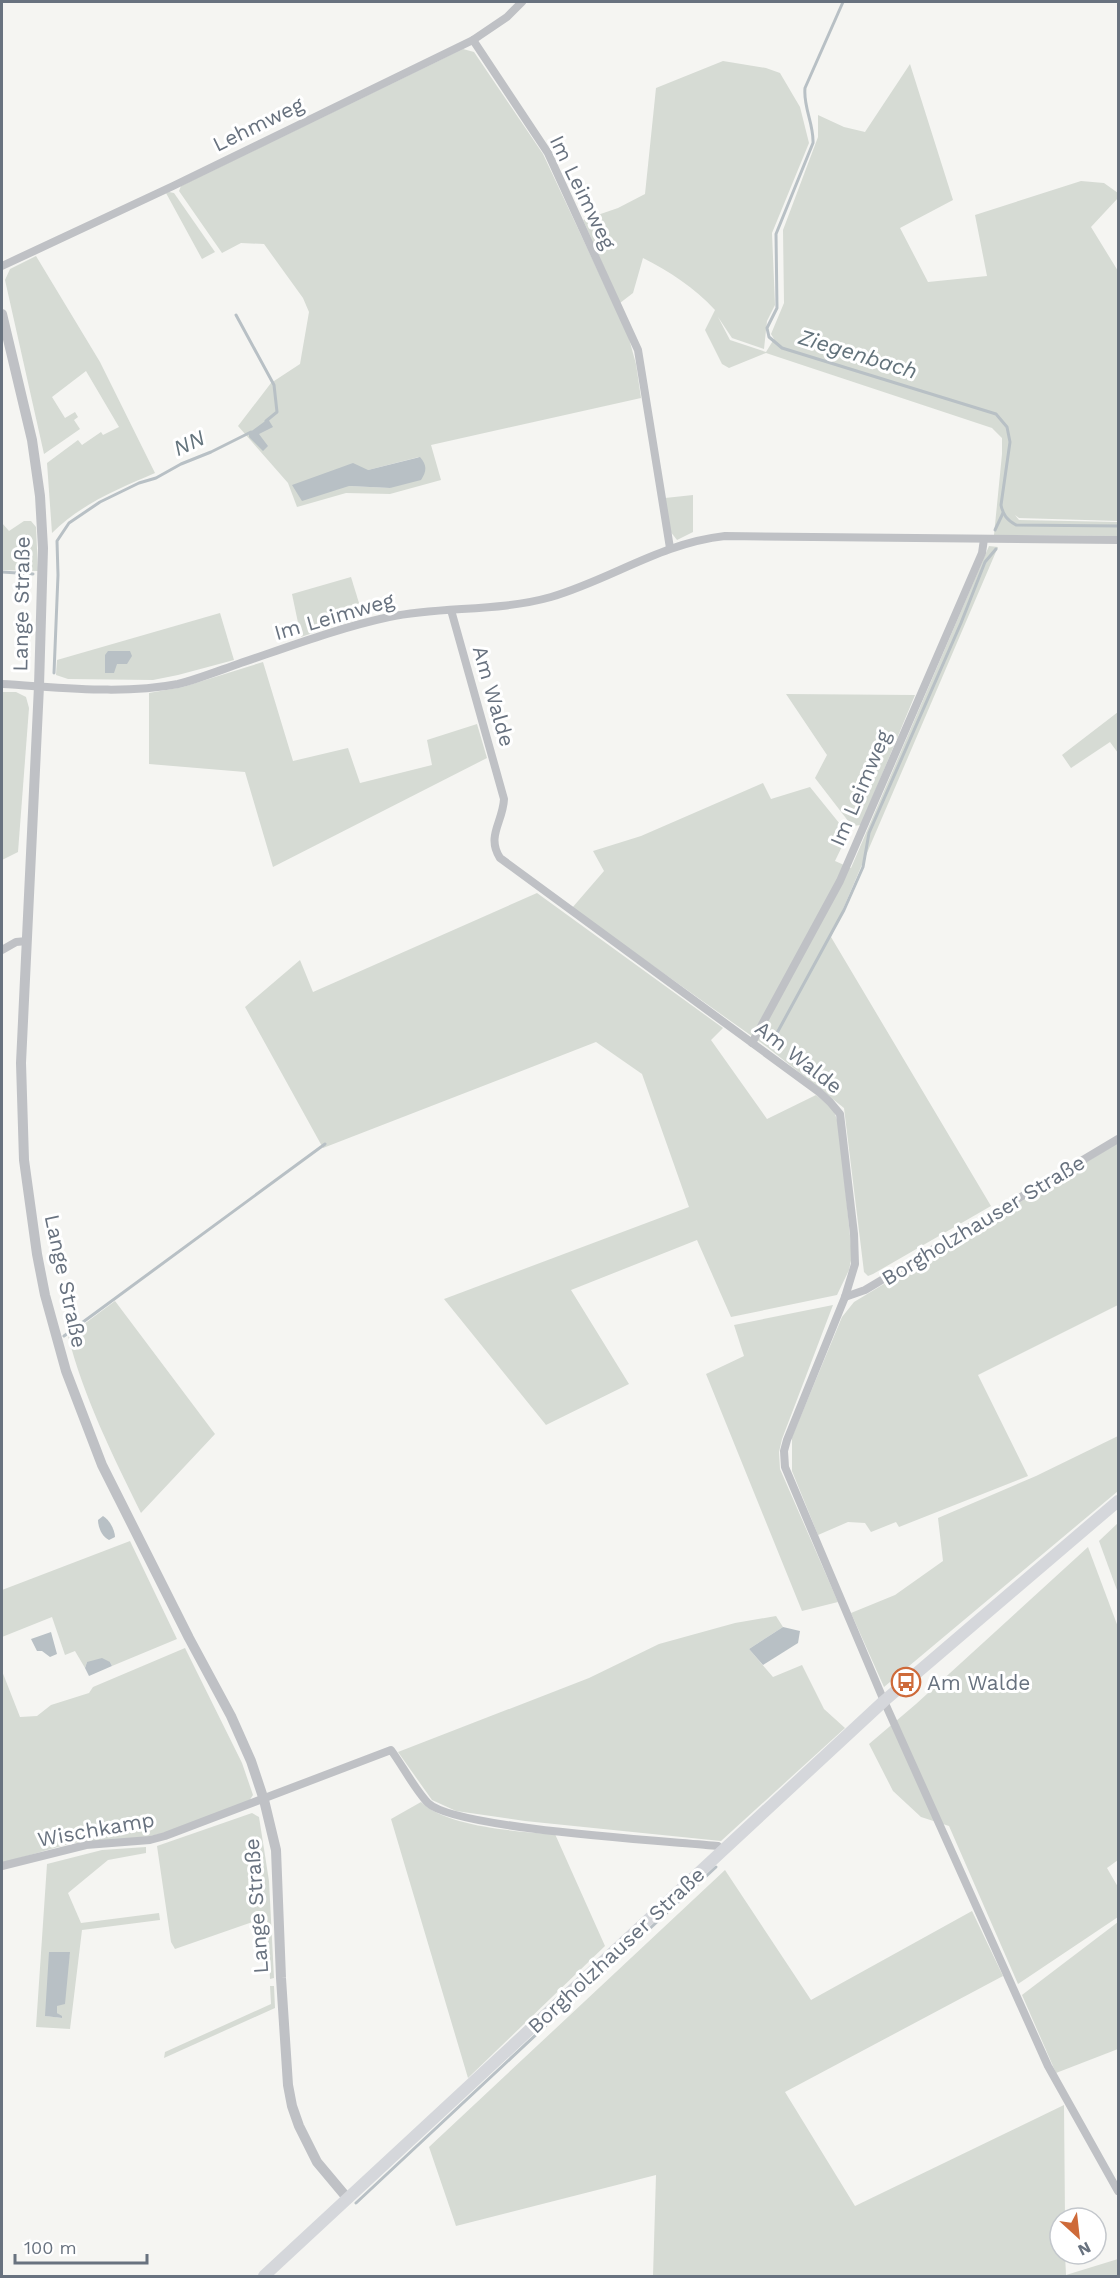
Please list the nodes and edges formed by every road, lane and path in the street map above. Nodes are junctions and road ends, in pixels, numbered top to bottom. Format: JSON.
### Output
{"nodes":[{"id":1,"x":522,"y":2,"type":"edge"},
{"id":2,"x":472,"y":40,"type":"junction"},
{"id":3,"x":2,"y":266,"type":"edge"},
{"id":4,"x":2,"y":314,"type":"edge"},
{"id":5,"x":984,"y":539,"type":"junction"},
{"id":6,"x":1119,"y":540,"type":"edge"},
{"id":7,"x":670,"y":548,"type":"junction"},
{"id":8,"x":452,"y":610,"type":"junction"},
{"id":9,"x":2,"y":684,"type":"edge"},
{"id":10,"x":39,"y":686,"type":"junction"},
{"id":11,"x":27,"y":941,"type":"junction"},
{"id":12,"x":2,"y":950,"type":"edge"},
{"id":13,"x":752,"y":1042,"type":"junction"},
{"id":14,"x":1119,"y":1138,"type":"edge"},
{"id":15,"x":845,"y":1297,"type":"junction"},
{"id":16,"x":1119,"y":1501,"type":"edge"},
{"id":17,"x":884,"y":1701,"type":"junction"},
{"id":18,"x":264,"y":1800,"type":"junction"},
{"id":19,"x":723,"y":1851,"type":"junction"},
{"id":20,"x":2,"y":1866,"type":"edge"},
{"id":21,"x":1119,"y":2191,"type":"edge"},
{"id":22,"x":348,"y":2199,"type":"junction"},
{"id":23,"x":264,"y":2277,"type":"edge"}],
"edges":[{"from":1,"to":2,"type":"street","name":"Lehmweg"},
{"from":2,"to":3,"type":"street","name":"Lehmweg"},
{"from":2,"to":7,"type":"street","name":"Im Leimweg"},
{"from":4,"to":10,"type":"street","name":"Lange Straße"},
{"from":5,"to":6,"type":"street","name":"Im Leimweg"},
{"from":5,"to":7,"type":"street","name":"Im Leimweg"},
{"from":5,"to":13,"type":"street","name":"Im Leimweg"},
{"from":7,"to":8,"type":"street","name":"Im Leimweg"},
{"from":8,"to":10,"type":"street","name":"Im Leimweg"},
{"from":8,"to":13,"type":"street","name":"Am Walde"},
{"from":9,"to":10,"type":"street","name":"Im Leimweg"},
{"from":10,"to":11,"type":"street","name":"Lange Straße"},
{"from":11,"to":12,"type":"street"},
{"from":11,"to":18,"type":"street","name":"Lange Straße"},
{"from":13,"to":15,"type":"street","name":"Am Walde"},
{"from":14,"to":15,"type":"street","name":"Borgholzhauser Straße"},
{"from":15,"to":17,"type":"street","name":"Am Walde"},
{"from":16,"to":17,"type":"main road","name":"Borgholzhauser Straße"},
{"from":17,"to":19,"type":"main road","name":"Borgholzhauser Straße"},
{"from":17,"to":21,"type":"street"},
{"from":18,"to":19,"type":"street","name":"Wischkamp"},
{"from":18,"to":20,"type":"street","name":"Wischkamp"},
{"from":18,"to":22,"type":"street","name":"Lange Straße"},
{"from":19,"to":22,"type":"main road","name":"Borgholzhauser Straße"},
{"from":22,"to":23,"type":"main road","name":"Borgholzhauser Straße"}]}
